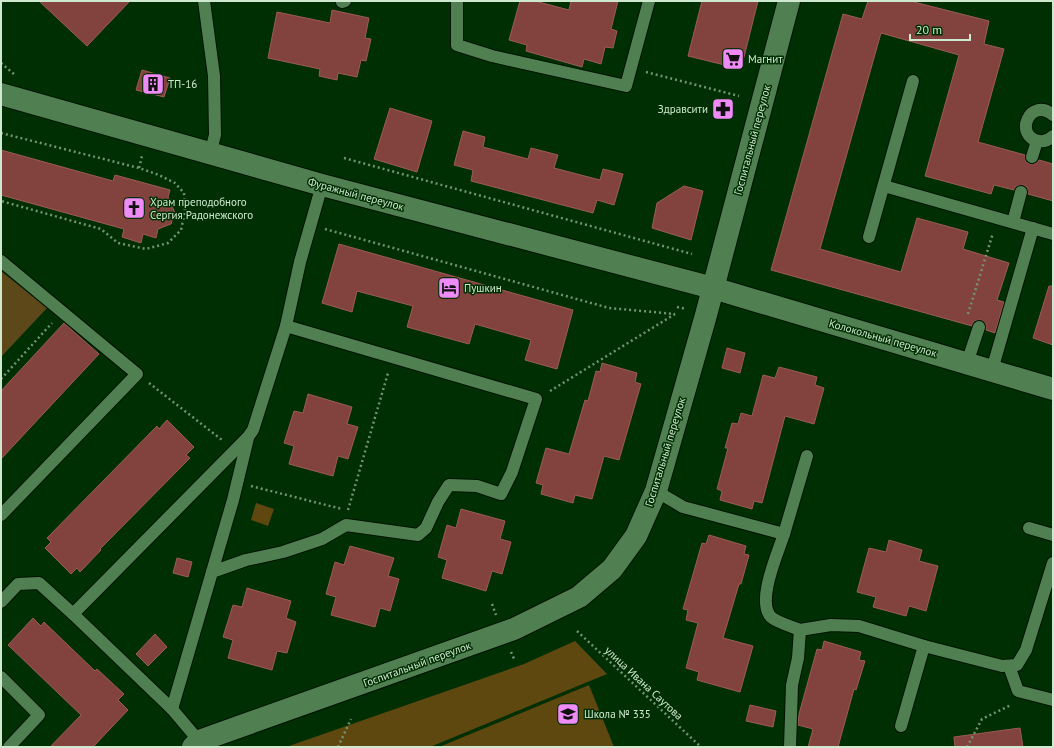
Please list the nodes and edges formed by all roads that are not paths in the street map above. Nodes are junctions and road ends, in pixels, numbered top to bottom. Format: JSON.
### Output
{"nodes":[{"id":1,"x":204,"y":1,"type":"edge"},
{"id":2,"x":458,"y":1,"type":"edge"},
{"id":3,"x":649,"y":1,"type":"edge"},
{"id":4,"x":788,"y":1,"type":"edge"},
{"id":5,"x":913,"y":81,"type":"dead end"},
{"id":6,"x":1,"y":94,"type":"edge"},
{"id":7,"x":1053,"y":115,"type":"edge"},
{"id":8,"x":1053,"y":136,"type":"edge"},
{"id":9,"x":1037,"y":141,"type":"junction"},
{"id":10,"x":210,"y":154,"type":"junction"},
{"id":11,"x":1032,"y":157,"type":"dead end"},
{"id":12,"x":322,"y":185,"type":"junction"},
{"id":13,"x":884,"y":186,"type":"junction"},
{"id":14,"x":1021,"y":192,"type":"dead end"},
{"id":15,"x":1013,"y":222,"type":"junction"},
{"id":16,"x":1033,"y":228,"type":"junction"},
{"id":17,"x":1053,"y":234,"type":"edge"},
{"id":18,"x":869,"y":238,"type":"dead end"},
{"id":19,"x":1,"y":261,"type":"edge"},
{"id":20,"x":713,"y":288,"type":"junction"},
{"id":21,"x":286,"y":326,"type":"junction"},
{"id":22,"x":979,"y":327,"type":"dead end"},
{"id":23,"x":967,"y":363,"type":"junction"},
{"id":24,"x":992,"y":370,"type":"junction"},
{"id":25,"x":1053,"y":389,"type":"edge"},
{"id":26,"x":248,"y":437,"type":"junction"},
{"id":27,"x":807,"y":456,"type":"dead end"},
{"id":28,"x":656,"y":491,"type":"junction"},
{"id":29,"x":1,"y":515,"type":"edge"},
{"id":30,"x":1029,"y":528,"type":"dead end"},
{"id":31,"x":784,"y":534,"type":"junction"},
{"id":32,"x":1053,"y":535,"type":"edge"},
{"id":33,"x":1053,"y":563,"type":"edge"},
{"id":34,"x":212,"y":572,"type":"junction"},
{"id":35,"x":1,"y":602,"type":"edge"},
{"id":36,"x":73,"y":614,"type":"junction"},
{"id":37,"x":800,"y":630,"type":"junction"},
{"id":38,"x":924,"y":646,"type":"junction"},
{"id":39,"x":1009,"y":666,"type":"junction"},
{"id":40,"x":3,"y":681,"type":"edge"},
{"id":41,"x":1053,"y":700,"type":"edge"},
{"id":42,"x":172,"y":709,"type":"junction"},
{"id":43,"x":901,"y":726,"type":"dead end"},
{"id":44,"x":196,"y":744,"type":"edge"},
{"id":45,"x":9,"y":747,"type":"edge"},
{"id":46,"x":790,"y":747,"type":"edge"}],
"edges":[{"from":1,"to":10,"type":"lane"},
{"from":2,"to":3,"type":"lane"},
{"from":4,"to":20,"type":"street","name":"Госпитальный переулок"},
{"from":5,"to":13,"type":"lane"},
{"from":6,"to":10,"type":"street","name":"Фуражный переулок"},
{"from":7,"to":9,"type":"lane"},
{"from":8,"to":9,"type":"lane"},
{"from":9,"to":11,"type":"lane"},
{"from":10,"to":12,"type":"street","name":"Фуражный переулок"},
{"from":12,"to":20,"type":"street","name":"Фуражный переулок"},
{"from":12,"to":21,"type":"lane"},
{"from":13,"to":15,"type":"lane"},
{"from":13,"to":18,"type":"lane"},
{"from":14,"to":15,"type":"lane"},
{"from":15,"to":16,"type":"lane"},
{"from":16,"to":17,"type":"lane"},
{"from":16,"to":24,"type":"lane"},
{"from":19,"to":29,"type":"lane"},
{"from":20,"to":23,"type":"street","name":"Колокольный переулок"},
{"from":20,"to":28,"type":"street","name":"Госпитальный переулок"},
{"from":21,"to":26,"type":"lane"},
{"from":21,"to":34,"type":"lane"},
{"from":22,"to":23,"type":"lane"},
{"from":23,"to":24,"type":"street","name":"Колокольный переулок"},
{"from":24,"to":25,"type":"street","name":"Колокольный переулок"},
{"from":26,"to":34,"type":"lane"},
{"from":26,"to":36,"type":"lane"},
{"from":27,"to":31,"type":"lane"},
{"from":28,"to":31,"type":"lane"},
{"from":28,"to":44,"type":"street","name":"Госпитальный переулок"},
{"from":30,"to":32,"type":"lane"},
{"from":31,"to":37,"type":"lane"},
{"from":33,"to":39,"type":"lane"},
{"from":34,"to":42,"type":"lane"},
{"from":35,"to":36,"type":"lane"},
{"from":36,"to":42,"type":"lane"},
{"from":37,"to":38,"type":"lane"},
{"from":37,"to":46,"type":"lane"},
{"from":38,"to":39,"type":"lane"},
{"from":38,"to":43,"type":"lane"},
{"from":39,"to":41,"type":"lane"},
{"from":40,"to":45,"type":"lane"},
{"from":42,"to":44,"type":"lane"}]}
